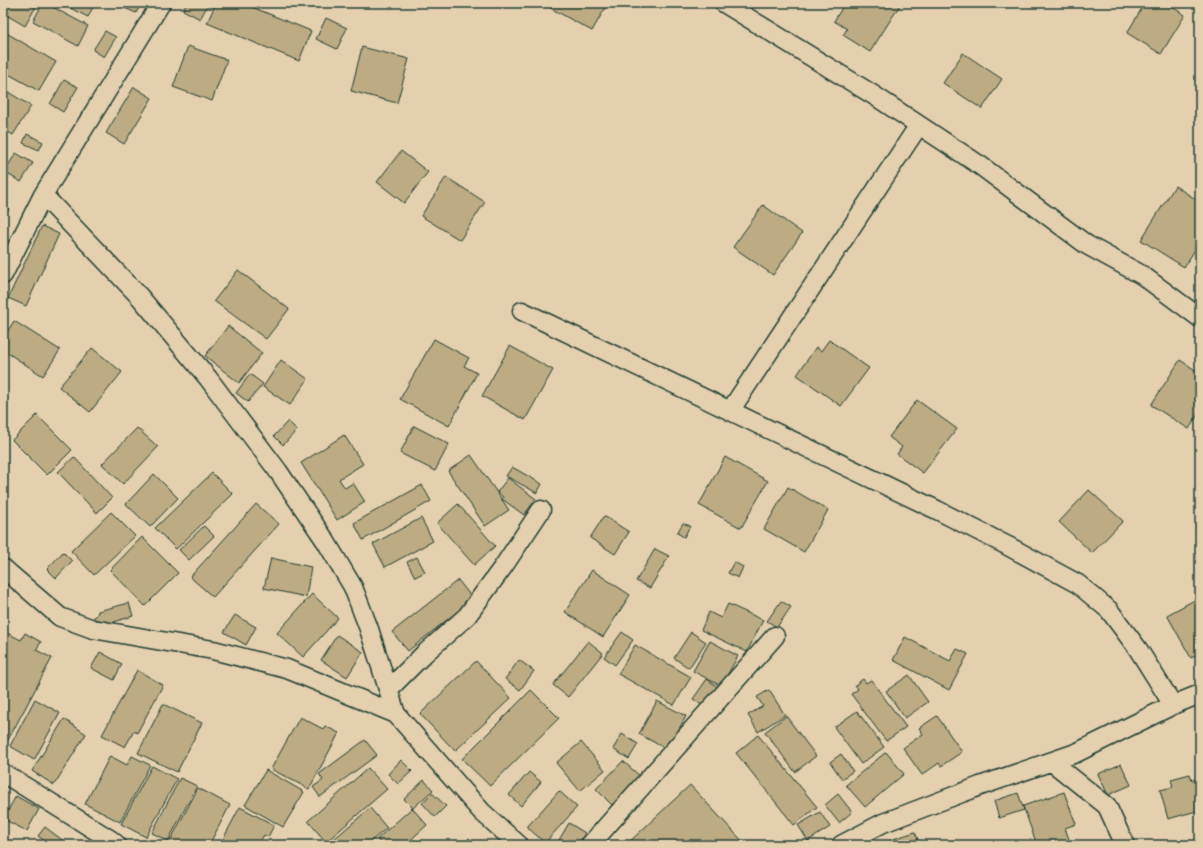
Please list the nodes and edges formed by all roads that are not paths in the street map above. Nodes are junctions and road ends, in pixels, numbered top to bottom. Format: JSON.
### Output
{"nodes":[{"id":1,"x":161,"y":3,"type":"edge"},
{"id":2,"x":724,"y":3,"type":"edge"},
{"id":3,"x":919,"y":125,"type":"junction"},
{"id":4,"x":43,"y":195,"type":"junction"},
{"id":5,"x":3,"y":275,"type":"edge"},
{"id":6,"x":522,"y":311,"type":"dead end"},
{"id":7,"x":1200,"y":318,"type":"edge"},
{"id":8,"x":730,"y":411,"type":"junction"},
{"id":9,"x":541,"y":510,"type":"dead end"},
{"id":10,"x":3,"y":568,"type":"edge"},
{"id":11,"x":774,"y":636,"type":"dead end"},
{"id":12,"x":388,"y":690,"type":"junction"},
{"id":13,"x":1200,"y":694,"type":"edge"},
{"id":14,"x":1173,"y":706,"type":"junction"},
{"id":15,"x":396,"y":714,"type":"junction"},
{"id":16,"x":1052,"y":762,"type":"junction"},
{"id":17,"x":3,"y":773,"type":"edge"},
{"id":18,"x":117,"y":845,"type":"edge"},
{"id":19,"x":519,"y":845,"type":"edge"},
{"id":20,"x":590,"y":845,"type":"edge"},
{"id":21,"x":841,"y":845,"type":"edge"},
{"id":22,"x":1125,"y":845,"type":"edge"}],
"edges":[{"from":1,"to":4,"type":"street"},
{"from":2,"to":3,"type":"street"},
{"from":3,"to":7,"type":"street"},
{"from":3,"to":8,"type":"street"},
{"from":4,"to":5,"type":"street"},
{"from":4,"to":12,"type":"street"},
{"from":6,"to":8,"type":"street"},
{"from":8,"to":14,"type":"street"},
{"from":9,"to":12,"type":"street"},
{"from":10,"to":15,"type":"street"},
{"from":11,"to":20,"type":"street"},
{"from":12,"to":15,"type":"street"},
{"from":13,"to":14,"type":"street"},
{"from":14,"to":16,"type":"street"},
{"from":15,"to":19,"type":"street"},
{"from":16,"to":21,"type":"street"},
{"from":16,"to":22,"type":"street"},
{"from":17,"to":18,"type":"street"}]}
